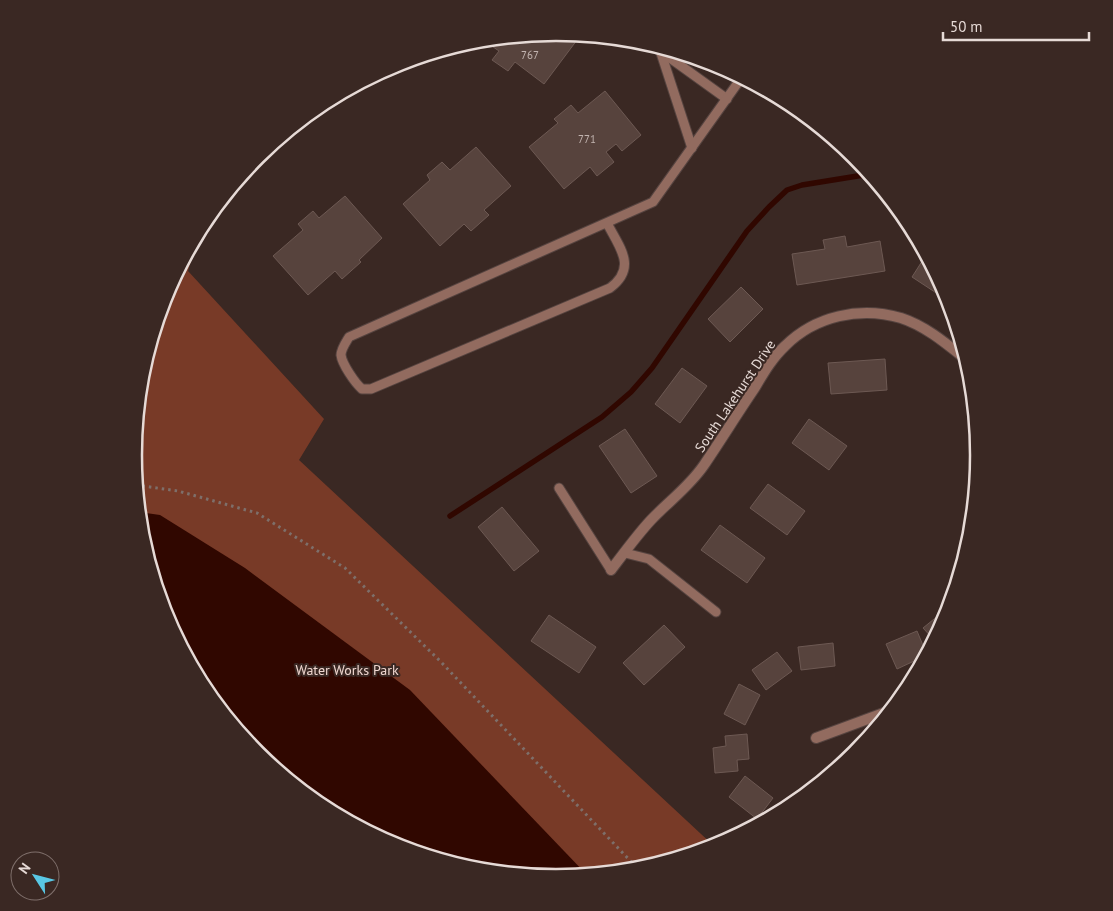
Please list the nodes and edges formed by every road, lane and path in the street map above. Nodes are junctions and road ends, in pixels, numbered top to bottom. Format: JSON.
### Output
{"nodes":[{"id":1,"x":658,"y":54,"type":"edge"},
{"id":2,"x":669,"y":57,"type":"edge"},
{"id":3,"x":738,"y":83,"type":"edge"},
{"id":4,"x":727,"y":99,"type":"junction"},
{"id":5,"x":692,"y":148,"type":"junction"},
{"id":6,"x":607,"y":222,"type":"junction"},
{"id":7,"x":958,"y":354,"type":"edge"},
{"id":8,"x":143,"y":486,"type":"edge"},
{"id":9,"x":559,"y":488,"type":"dead end"},
{"id":10,"x":625,"y":553,"type":"junction"},
{"id":11,"x":611,"y":570,"type":"joint"},
{"id":12,"x":716,"y":612,"type":"dead end"},
{"id":13,"x":880,"y":715,"type":"edge"},
{"id":14,"x":816,"y":738,"type":"dead end"},
{"id":15,"x":632,"y":863,"type":"edge"}],
"edges":[{"from":1,"to":5,"type":"lane"},
{"from":2,"to":4,"type":"lane"},
{"from":3,"to":4,"type":"lane"},
{"from":4,"to":5,"type":"lane"},
{"from":5,"to":6,"type":"lane"},
{"from":6,"to":6,"type":"lane"},
{"from":7,"to":10,"type":"street","name":"South Lakehurst Drive"},
{"from":8,"to":15,"type":"path"},
{"from":9,"to":11,"type":"lane"},
{"from":10,"to":11,"type":"street","name":"South Lakehurst Drive"},
{"from":10,"to":12,"type":"lane"},
{"from":13,"to":14,"type":"street"}]}
